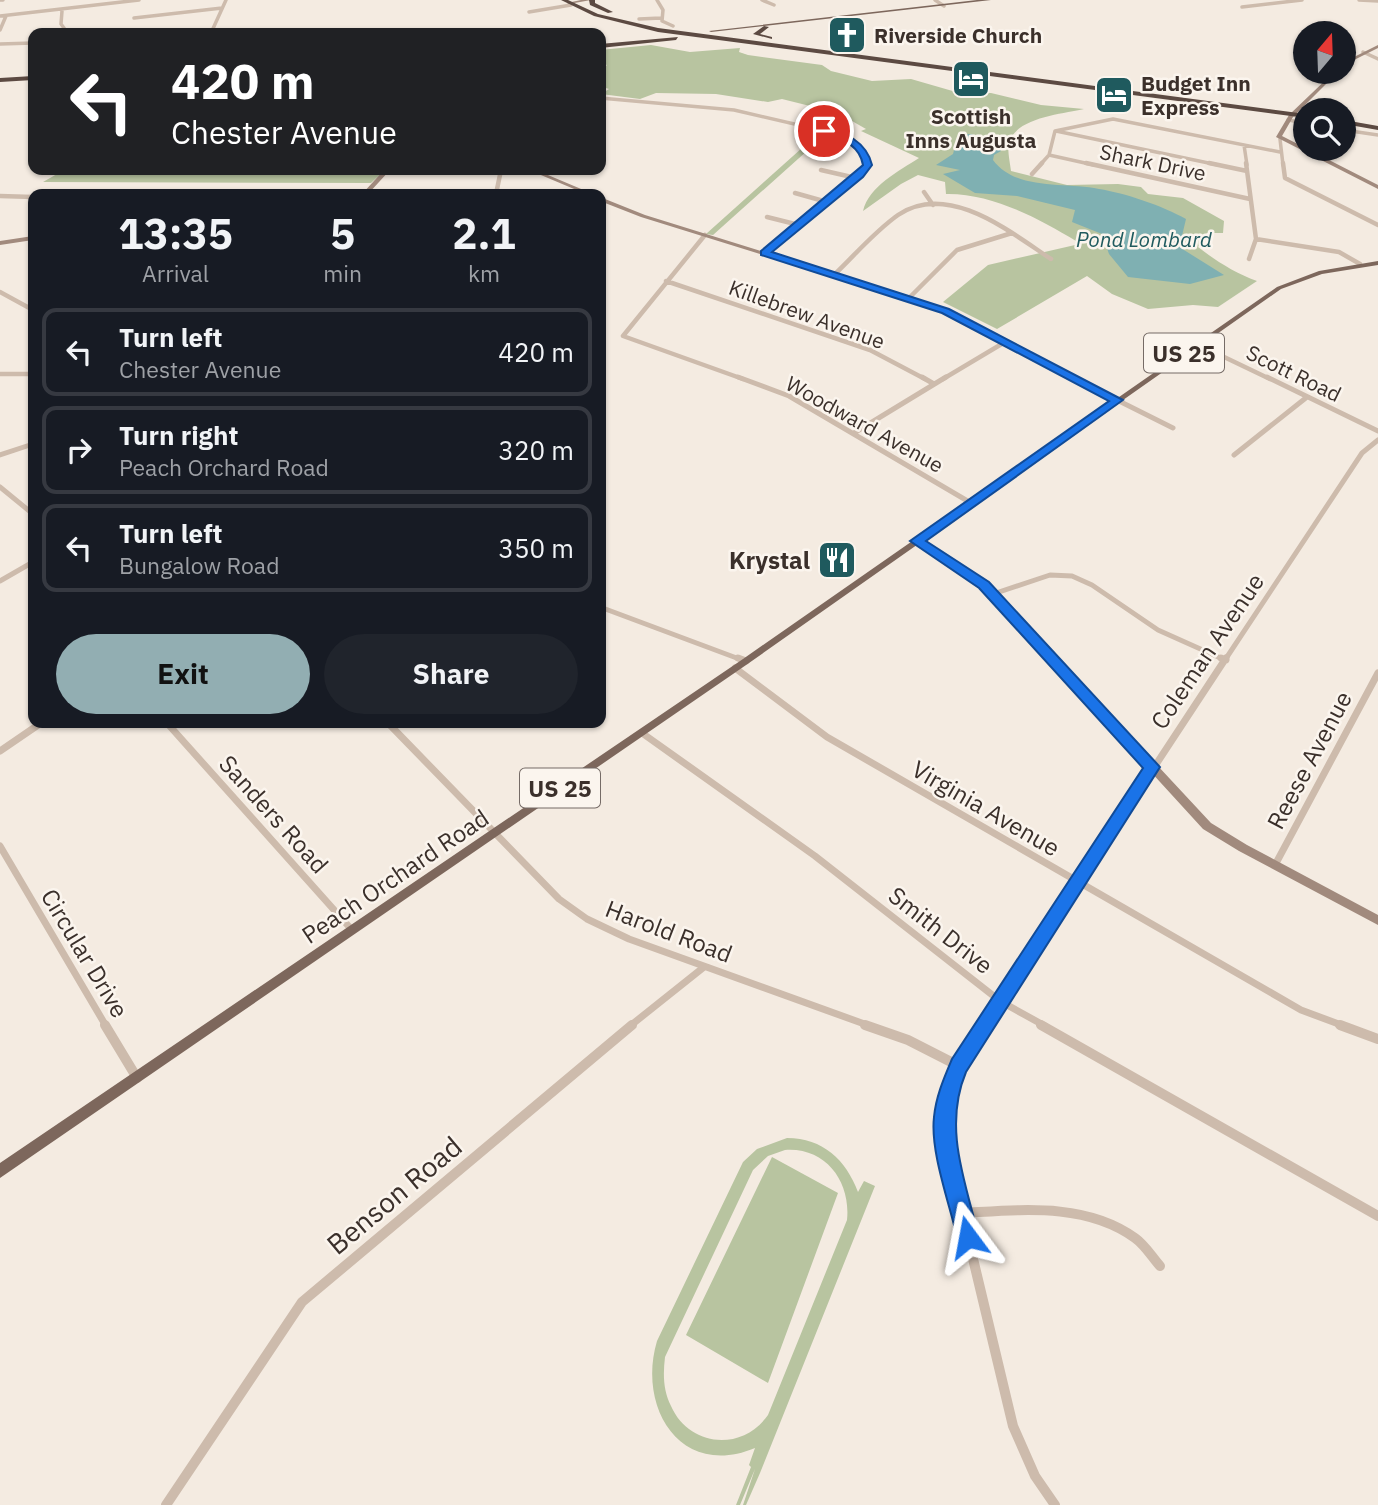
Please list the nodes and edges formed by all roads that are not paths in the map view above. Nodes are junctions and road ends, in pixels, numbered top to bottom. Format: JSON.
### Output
{"nodes":[{"id":1,"x":139,"y":0,"type":"edge"},
{"id":2,"x":226,"y":0,"type":"edge"},
{"id":3,"x":587,"y":0,"type":"edge"},
{"id":4,"x":657,"y":0,"type":"edge"},
{"id":5,"x":762,"y":0,"type":"edge"},
{"id":6,"x":935,"y":0,"type":"edge"},
{"id":7,"x":989,"y":0,"type":"edge"},
{"id":8,"x":1302,"y":0,"type":"edge"},
{"id":9,"x":1359,"y":0,"type":"edge"},
{"id":10,"x":1378,"y":1,"type":"edge"},
{"id":11,"x":568,"y":3,"type":"edge"},
{"id":12,"x":774,"y":5,"type":"dead end"},
{"id":13,"x":944,"y":6,"type":"junction"},
{"id":14,"x":1242,"y":7,"type":"dead end"},
{"id":15,"x":222,"y":8,"type":"junction"},
{"id":16,"x":62,"y":11,"type":"junction"},
{"id":17,"x":534,"y":11,"type":"dead end"},
{"id":18,"x":0,"y":16,"type":"edge"},
{"id":19,"x":6,"y":16,"type":"junction"},
{"id":20,"x":134,"y":18,"type":"dead end"},
{"id":21,"x":661,"y":18,"type":"junction"},
{"id":22,"x":639,"y":19,"type":"junction"},
{"id":23,"x":830,"y":19,"type":"junction"},
{"id":24,"x":673,"y":26,"type":"junction"},
{"id":25,"x":641,"y":27,"type":"junction"},
{"id":26,"x":766,"y":27,"type":"junction"},
{"id":27,"x":64,"y":28,"type":"dead end"},
{"id":28,"x":213,"y":28,"type":"edge"},
{"id":29,"x":0,"y":30,"type":"edge"},
{"id":30,"x":711,"y":31,"type":"junction"},
{"id":31,"x":723,"y":32,"type":"junction"},
{"id":32,"x":685,"y":34,"type":"junction"},
{"id":33,"x":697,"y":35,"type":"junction"},
{"id":34,"x":771,"y":38,"type":"junction"},
{"id":35,"x":654,"y":39,"type":"junction"},
{"id":36,"x":749,"y":42,"type":"junction"},
{"id":37,"x":28,"y":43,"type":"edge"},
{"id":38,"x":0,"y":44,"type":"edge"},
{"id":39,"x":606,"y":44,"type":"edge"},
{"id":40,"x":1378,"y":46,"type":"edge"},
{"id":41,"x":1363,"y":52,"type":"junction"},
{"id":42,"x":1356,"y":56,"type":"edge"},
{"id":43,"x":1378,"y":59,"type":"edge"},
{"id":44,"x":28,"y":80,"type":"edge"},
{"id":45,"x":0,"y":82,"type":"edge"},
{"id":46,"x":1324,"y":84,"type":"edge"},
{"id":47,"x":606,"y":98,"type":"edge"},
{"id":48,"x":1310,"y":98,"type":"edge"},
{"id":49,"x":1293,"y":107,"type":"edge"},
{"id":50,"x":1293,"y":114,"type":"edge"},
{"id":51,"x":1293,"y":115,"type":"edge"},
{"id":52,"x":1356,"y":118,"type":"edge"},
{"id":53,"x":1288,"y":120,"type":"junction"},
{"id":54,"x":1293,"y":121,"type":"edge"},
{"id":55,"x":1378,"y":122,"type":"edge"},
{"id":56,"x":1356,"y":124,"type":"edge"},
{"id":57,"x":822,"y":126,"type":"dead end"},
{"id":58,"x":1378,"y":128,"type":"edge"},
{"id":59,"x":816,"y":129,"type":"dead end"},
{"id":60,"x":1055,"y":131,"type":"junction"},
{"id":61,"x":1356,"y":132,"type":"edge"},
{"id":62,"x":1378,"y":135,"type":"edge"},
{"id":63,"x":1280,"y":139,"type":"junction"},
{"id":64,"x":1244,"y":145,"type":"junction"},
{"id":65,"x":1280,"y":152,"type":"junction"},
{"id":66,"x":1049,"y":155,"type":"junction"},
{"id":67,"x":821,"y":170,"type":"dead end"},
{"id":68,"x":1247,"y":171,"type":"junction"},
{"id":69,"x":1032,"y":174,"type":"dead end"},
{"id":70,"x":382,"y":175,"type":"edge"},
{"id":71,"x":544,"y":175,"type":"edge"},
{"id":72,"x":856,"y":178,"type":"junction"},
{"id":73,"x":1378,"y":187,"type":"edge"},
{"id":74,"x":370,"y":189,"type":"edge"},
{"id":75,"x":578,"y":189,"type":"edge"},
{"id":76,"x":923,"y":192,"type":"dead end"},
{"id":77,"x":795,"y":193,"type":"dead end"},
{"id":78,"x":2,"y":197,"type":"edge"},
{"id":79,"x":28,"y":197,"type":"edge"},
{"id":80,"x":1250,"y":199,"type":"junction"},
{"id":81,"x":606,"y":201,"type":"edge"},
{"id":82,"x":827,"y":202,"type":"junction"},
{"id":83,"x":933,"y":205,"type":"junction"},
{"id":84,"x":767,"y":217,"type":"dead end"},
{"id":85,"x":799,"y":225,"type":"junction"},
{"id":86,"x":1378,"y":225,"type":"edge"},
{"id":87,"x":1012,"y":233,"type":"junction"},
{"id":88,"x":705,"y":235,"type":"junction"},
{"id":89,"x":28,"y":239,"type":"edge"},
{"id":90,"x":1256,"y":239,"type":"junction"},
{"id":91,"x":0,"y":243,"type":"edge"},
{"id":92,"x":765,"y":253,"type":"junction"},
{"id":93,"x":1249,"y":258,"type":"dead end"},
{"id":94,"x":1051,"y":259,"type":"dead end"},
{"id":95,"x":1378,"y":262,"type":"edge"},
{"id":96,"x":1360,"y":264,"type":"junction"},
{"id":97,"x":834,"y":275,"type":"junction"},
{"id":98,"x":666,"y":281,"type":"junction"},
{"id":99,"x":0,"y":292,"type":"edge"},
{"id":100,"x":909,"y":298,"type":"junction"},
{"id":101,"x":28,"y":307,"type":"edge"},
{"id":102,"x":1005,"y":342,"type":"junction"},
{"id":103,"x":1197,"y":344,"type":"junction"},
{"id":104,"x":0,"y":374,"type":"edge"},
{"id":105,"x":28,"y":374,"type":"edge"},
{"id":106,"x":934,"y":384,"type":"junction"},
{"id":107,"x":1307,"y":397,"type":"junction"},
{"id":108,"x":1117,"y":400,"type":"junction"},
{"id":109,"x":1173,"y":428,"type":"dead end"},
{"id":110,"x":1378,"y":430,"type":"edge"},
{"id":111,"x":854,"y":433,"type":"junction"},
{"id":112,"x":1378,"y":440,"type":"edge"},
{"id":113,"x":28,"y":446,"type":"edge"},
{"id":114,"x":0,"y":455,"type":"edge"},
{"id":115,"x":1234,"y":455,"type":"dead end"},
{"id":116,"x":0,"y":487,"type":"edge"},
{"id":117,"x":971,"y":503,"type":"junction"},
{"id":118,"x":28,"y":507,"type":"edge"},
{"id":119,"x":917,"y":541,"type":"junction"},
{"id":120,"x":28,"y":565,"type":"edge"},
{"id":121,"x":0,"y":581,"type":"edge"},
{"id":122,"x":993,"y":594,"type":"junction"},
{"id":123,"x":606,"y":609,"type":"edge"},
{"id":124,"x":1226,"y":660,"type":"junction"},
{"id":125,"x":746,"y":661,"type":"junction"},
{"id":126,"x":735,"y":668,"type":"junction"},
{"id":127,"x":1378,"y":673,"type":"edge"},
{"id":128,"x":34,"y":728,"type":"edge"},
{"id":129,"x":171,"y":728,"type":"edge"},
{"id":130,"x":393,"y":728,"type":"edge"},
{"id":131,"x":642,"y":733,"type":"junction"},
{"id":132,"x":0,"y":751,"type":"edge"},
{"id":133,"x":1152,"y":767,"type":"junction"},
{"id":134,"x":495,"y":833,"type":"junction"},
{"id":135,"x":0,"y":846,"type":"edge"},
{"id":136,"x":1275,"y":865,"type":"junction"},
{"id":137,"x":1076,"y":883,"type":"junction"},
{"id":138,"x":1378,"y":919,"type":"edge"},
{"id":139,"x":352,"y":930,"type":"junction"},
{"id":140,"x":704,"y":967,"type":"junction"},
{"id":141,"x":1000,"y":1001,"type":"junction"},
{"id":142,"x":1378,"y":1039,"type":"edge"},
{"id":143,"x":959,"y":1066,"type":"junction"},
{"id":144,"x":137,"y":1078,"type":"junction"},
{"id":145,"x":0,"y":1171,"type":"edge"},
{"id":146,"x":962,"y":1213,"type":"junction"},
{"id":147,"x":1378,"y":1216,"type":"edge"},
{"id":148,"x":1160,"y":1266,"type":"dead end"},
{"id":149,"x":166,"y":1505,"type":"edge"},
{"id":150,"x":1055,"y":1505,"type":"edge"}],
"edges":[{"from":1,"to":16,"type":"street"},
{"from":2,"to":15,"type":"street"},
{"from":3,"to":11,"type":"street"},
{"from":3,"to":22,"type":"highway"},
{"from":4,"to":21,"type":"street"},
{"from":5,"to":12,"type":"street"},
{"from":6,"to":13,"type":"street"},
{"from":7,"to":13,"type":"main road"},
{"from":8,"to":14,"type":"street"},
{"from":9,"to":10,"type":"street"},
{"from":11,"to":17,"type":"street"},
{"from":11,"to":25,"type":"highway"},
{"from":13,"to":23,"type":"main road"},
{"from":15,"to":20,"type":"street"},
{"from":15,"to":28,"type":"street"},
{"from":16,"to":19,"type":"street"},
{"from":16,"to":27,"type":"street"},
{"from":18,"to":19,"type":"street"},
{"from":19,"to":29,"type":"street"},
{"from":21,"to":22,"type":"street"},
{"from":21,"to":24,"type":"street"},
{"from":22,"to":24,"type":"highway"},
{"from":23,"to":26,"type":"main road"},
{"from":23,"to":30,"type":"main road"},
{"from":24,"to":30,"type":"highway"},
{"from":25,"to":32,"type":"highway"},
{"from":25,"to":35,"type":"highway"},
{"from":26,"to":31,"type":"main road"},
{"from":26,"to":34,"type":"highway"},
{"from":30,"to":31,"type":"highway"},
{"from":30,"to":32,"type":"highway"},
{"from":31,"to":33,"type":"highway"},
{"from":31,"to":34,"type":"highway"},
{"from":32,"to":33,"type":"highway"},
{"from":32,"to":35,"type":"highway"},
{"from":33,"to":35,"type":"highway"},
{"from":33,"to":36,"type":"highway"},
{"from":34,"to":49,"type":"highway"},
{"from":35,"to":36,"type":"highway"},
{"from":35,"to":39,"type":"highway"},
{"from":36,"to":50,"type":"highway"},
{"from":37,"to":38,"type":"street"},
{"from":40,"to":41,"type":"street"},
{"from":41,"to":42,"type":"street"},
{"from":41,"to":43,"type":"street"},
{"from":44,"to":45,"type":"highway"},
{"from":46,"to":48,"type":"street"},
{"from":47,"to":59,"type":"street"},
{"from":51,"to":53,"type":"street"},
{"from":52,"to":55,"type":"highway"},
{"from":53,"to":54,"type":"street"},
{"from":53,"to":63,"type":"street"},
{"from":56,"to":58,"type":"highway"},
{"from":57,"to":72,"type":"street"},
{"from":60,"to":64,"type":"street"},
{"from":60,"to":66,"type":"street"},
{"from":60,"to":68,"type":"street"},
{"from":61,"to":62,"type":"street"},
{"from":63,"to":65,"type":"street"},
{"from":63,"to":73,"type":"street"},
{"from":64,"to":65,"type":"street"},
{"from":64,"to":68,"type":"street"},
{"from":65,"to":86,"type":"street"},
{"from":66,"to":69,"type":"street"},
{"from":66,"to":80,"type":"street","name":"Shark Drive"},
{"from":67,"to":72,"type":"street"},
{"from":68,"to":80,"type":"street"},
{"from":70,"to":74,"type":"street"},
{"from":71,"to":75,"type":"street"},
{"from":72,"to":82,"type":"street"},
{"from":76,"to":83,"type":"street"},
{"from":77,"to":82,"type":"street"},
{"from":78,"to":79,"type":"street"},
{"from":80,"to":90,"type":"street"},
{"from":81,"to":88,"type":"street"},
{"from":82,"to":85,"type":"street"},
{"from":83,"to":87,"type":"street"},
{"from":83,"to":97,"type":"street"},
{"from":84,"to":85,"type":"street"},
{"from":85,"to":92,"type":"street"},
{"from":87,"to":94,"type":"street"},
{"from":87,"to":100,"type":"street"},
{"from":88,"to":92,"type":"street"},
{"from":88,"to":98,"type":"street"},
{"from":89,"to":91,"type":"street"},
{"from":90,"to":93,"type":"street"},
{"from":90,"to":96,"type":"street"},
{"from":92,"to":97,"type":"street"},
{"from":95,"to":96,"type":"main road","name":"Peach Orchard Road","number":"US 25"},
{"from":96,"to":103,"type":"main road","name":"Peach Orchard Road","number":"US 25"},
{"from":97,"to":100,"type":"street"},
{"from":98,"to":106,"type":"street","name":"Killebrew Avenue"},
{"from":98,"to":111,"type":"street","name":"Woodward Avenue"},
{"from":99,"to":101,"type":"street"},
{"from":100,"to":102,"type":"street"},
{"from":102,"to":106,"type":"street"},
{"from":102,"to":108,"type":"street"},
{"from":103,"to":107,"type":"street","name":"Scott Road"},
{"from":103,"to":108,"type":"main road","name":"Peach Orchard Road","number":"US 25"},
{"from":104,"to":105,"type":"street"},
{"from":106,"to":111,"type":"street"},
{"from":107,"to":110,"type":"street","name":"Scott Road"},
{"from":107,"to":115,"type":"street"},
{"from":108,"to":109,"type":"street"},
{"from":108,"to":117,"type":"main road","name":"Peach Orchard Road","number":"US 25"},
{"from":111,"to":117,"type":"street","name":"Woodward Avenue"},
{"from":112,"to":124,"type":"street","name":"Coleman Avenue"},
{"from":113,"to":114,"type":"street"},
{"from":116,"to":118,"type":"street"},
{"from":117,"to":119,"type":"main road","name":"Peach Orchard Road","number":"US 25"},
{"from":119,"to":122,"type":"street"},
{"from":119,"to":125,"type":"main road","name":"Peach Orchard Road","number":"US 25"},
{"from":120,"to":121,"type":"street"},
{"from":122,"to":124,"type":"street"},
{"from":122,"to":133,"type":"street"},
{"from":123,"to":125,"type":"street"},
{"from":124,"to":133,"type":"street","name":"Coleman Avenue"},
{"from":125,"to":126,"type":"main road","name":"Peach Orchard Road","number":"US 25"},
{"from":126,"to":131,"type":"main road","name":"Peach Orchard Road","number":"US 25"},
{"from":126,"to":137,"type":"street","name":"Virginia Avenue"},
{"from":127,"to":136,"type":"street","name":"Reese Avenue"},
{"from":128,"to":132,"type":"street"},
{"from":129,"to":139,"type":"street","name":"Sanders Road"},
{"from":130,"to":134,"type":"street","name":"Harold Road"},
{"from":131,"to":134,"type":"main road","name":"Peach Orchard Road","number":"US 25"},
{"from":131,"to":141,"type":"street","name":"Smith Drive"},
{"from":133,"to":136,"type":"street"},
{"from":133,"to":137,"type":"street","name":"Coleman Avenue"},
{"from":134,"to":139,"type":"main road","name":"Peach Orchard Road","number":"US 25"},
{"from":134,"to":140,"type":"street","name":"Harold Road"},
{"from":135,"to":144,"type":"street","name":"Circular Drive"},
{"from":136,"to":138,"type":"street"},
{"from":137,"to":141,"type":"street","name":"Coleman Avenue"},
{"from":137,"to":142,"type":"street","name":"Virginia Avenue"},
{"from":139,"to":144,"type":"main road","name":"Peach Orchard Road","number":"US 25"},
{"from":140,"to":143,"type":"street","name":"Harold Road"},
{"from":140,"to":149,"type":"street","name":"Benson Road"},
{"from":141,"to":143,"type":"street","name":"Coleman Avenue"},
{"from":141,"to":147,"type":"street","name":"Smith Drive"},
{"from":143,"to":146,"type":"street","name":"Coleman Avenue"},
{"from":144,"to":145,"type":"main road","name":"Peach Orchard Road","number":"US 25"},
{"from":146,"to":148,"type":"street"},
{"from":146,"to":150,"type":"street","name":"Coleman Avenue"}]}
